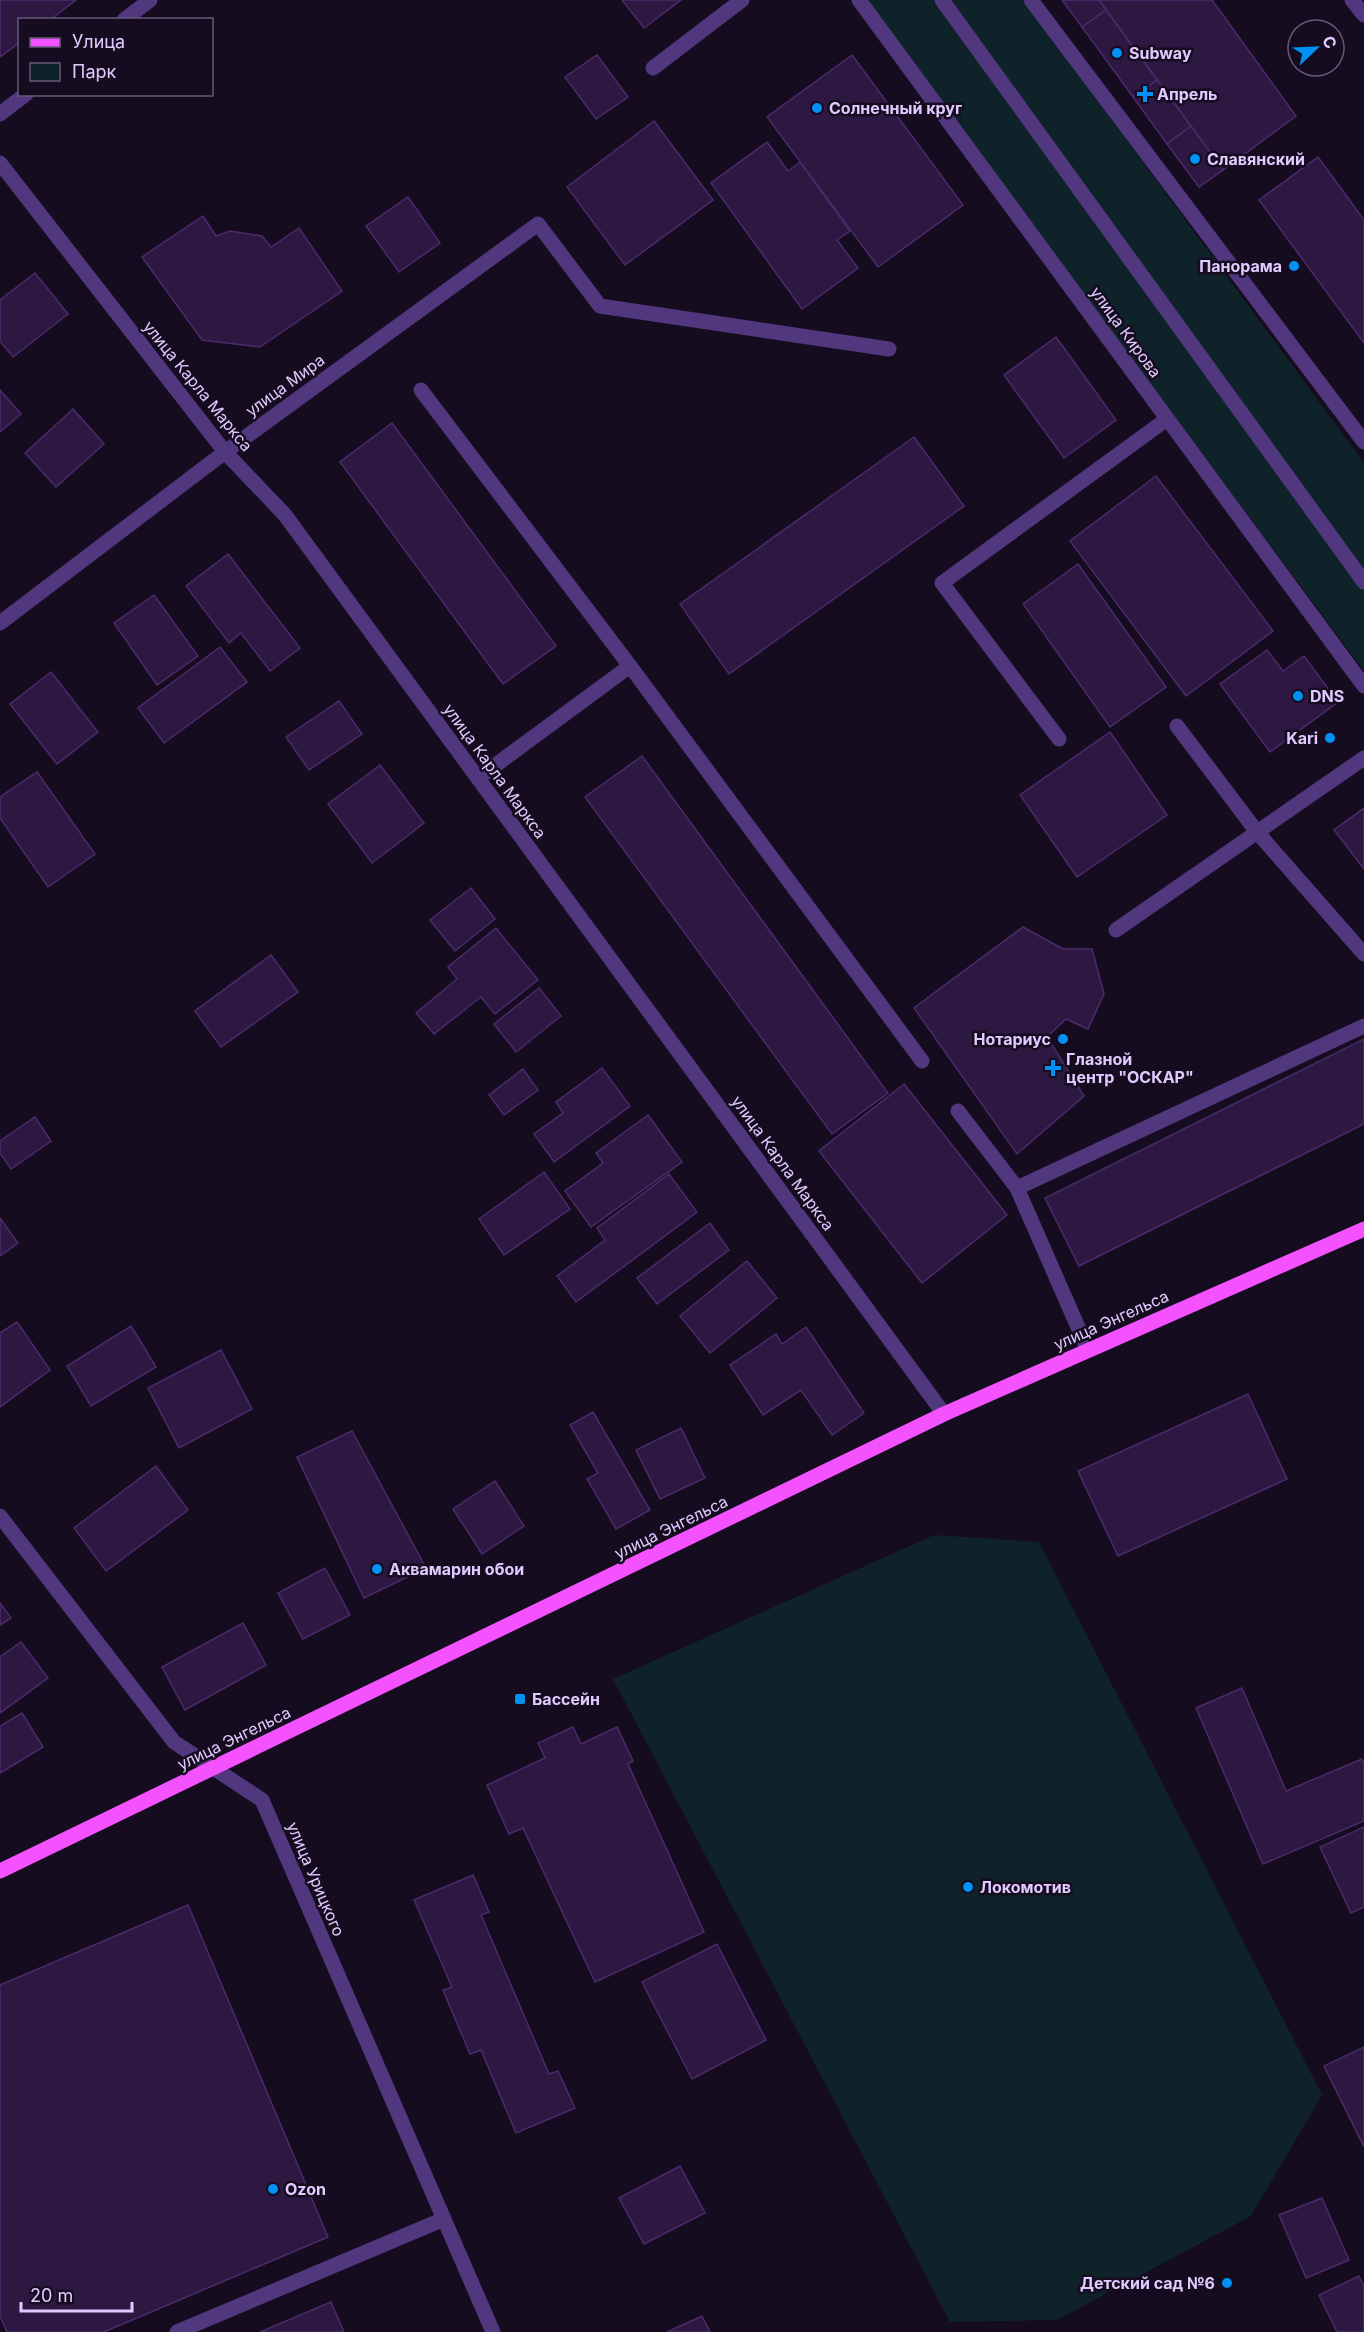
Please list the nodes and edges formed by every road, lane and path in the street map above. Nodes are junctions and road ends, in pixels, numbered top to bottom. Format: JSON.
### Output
{"nodes":[{"id":1,"x":150,"y":0,"type":"edge"},
{"id":2,"x":742,"y":0,"type":"edge"},
{"id":3,"x":859,"y":0,"type":"edge"},
{"id":4,"x":942,"y":0,"type":"edge"},
{"id":5,"x":1031,"y":0,"type":"edge"},
{"id":6,"x":1352,"y":0,"type":"edge"},
{"id":7,"x":1364,"y":15,"type":"edge"},
{"id":8,"x":127,"y":18,"type":"edge"},
{"id":9,"x":653,"y":68,"type":"dead end"},
{"id":10,"x":23,"y":96,"type":"edge"},
{"id":11,"x":0,"y":114,"type":"edge"},
{"id":12,"x":0,"y":163,"type":"edge"},
{"id":13,"x":889,"y":349,"type":"dead end"},
{"id":14,"x":421,"y":390,"type":"dead end"},
{"id":15,"x":1167,"y":419,"type":"junction"},
{"id":16,"x":1364,"y":442,"type":"edge"},
{"id":17,"x":225,"y":452,"type":"junction"},
{"id":18,"x":1364,"y":582,"type":"edge"},
{"id":19,"x":0,"y":623,"type":"edge"},
{"id":20,"x":630,"y":666,"type":"junction"},
{"id":21,"x":1364,"y":686,"type":"edge"},
{"id":22,"x":1178,"y":726,"type":"dead end"},
{"id":23,"x":1059,"y":739,"type":"dead end"},
{"id":24,"x":1364,"y":758,"type":"edge"},
{"id":25,"x":478,"y":778,"type":"junction"},
{"id":26,"x":1257,"y":832,"type":"junction"},
{"id":27,"x":1116,"y":930,"type":"dead end"},
{"id":28,"x":1364,"y":954,"type":"edge"},
{"id":29,"x":1364,"y":1026,"type":"edge"},
{"id":30,"x":922,"y":1061,"type":"dead end"},
{"id":31,"x":958,"y":1111,"type":"dead end"},
{"id":32,"x":1017,"y":1188,"type":"junction"},
{"id":33,"x":1364,"y":1229,"type":"edge"},
{"id":34,"x":1088,"y":1350,"type":"junction"},
{"id":35,"x":944,"y":1414,"type":"junction"},
{"id":36,"x":0,"y":1516,"type":"edge"},
{"id":37,"x":214,"y":1768,"type":"junction"},
{"id":38,"x":0,"y":1871,"type":"edge"},
{"id":39,"x":444,"y":2219,"type":"junction"},
{"id":40,"x":177,"y":2332,"type":"edge"},
{"id":41,"x":493,"y":2332,"type":"edge"}],
"edges":[{"from":1,"to":8,"type":"street"},
{"from":2,"to":9,"type":"street"},
{"from":3,"to":15,"type":"street","name":"улица Кирова"},
{"from":4,"to":18,"type":"street"},
{"from":5,"to":16,"type":"street"},
{"from":6,"to":7,"type":"street"},
{"from":10,"to":11,"type":"street"},
{"from":12,"to":17,"type":"street","name":"улица Карла Маркса"},
{"from":13,"to":17,"type":"street","name":"улица Мира"},
{"from":14,"to":20,"type":"street"},
{"from":15,"to":21,"type":"street","name":"улица Кирова"},
{"from":15,"to":23,"type":"street"},
{"from":17,"to":19,"type":"street","name":"улица Мира"},
{"from":17,"to":25,"type":"street","name":"улица Карла Маркса"},
{"from":20,"to":25,"type":"street"},
{"from":20,"to":30,"type":"street"},
{"from":22,"to":26,"type":"street"},
{"from":24,"to":26,"type":"street"},
{"from":25,"to":35,"type":"street","name":"улица Карла Маркса"},
{"from":26,"to":27,"type":"street"},
{"from":26,"to":28,"type":"street"},
{"from":29,"to":32,"type":"street"},
{"from":31,"to":32,"type":"street"},
{"from":32,"to":34,"type":"street"},
{"from":33,"to":34,"type":"main road","name":"улица Энгельса"},
{"from":34,"to":35,"type":"main road","name":"улица Энгельса"},
{"from":35,"to":37,"type":"main road","name":"улица Энгельса"},
{"from":36,"to":37,"type":"street","name":"улица Урицкого"},
{"from":37,"to":38,"type":"main road","name":"улица Энгельса"},
{"from":37,"to":39,"type":"street","name":"улица Урицкого"},
{"from":39,"to":40,"type":"street"},
{"from":39,"to":41,"type":"street","name":"улица Урицкого"}]}
